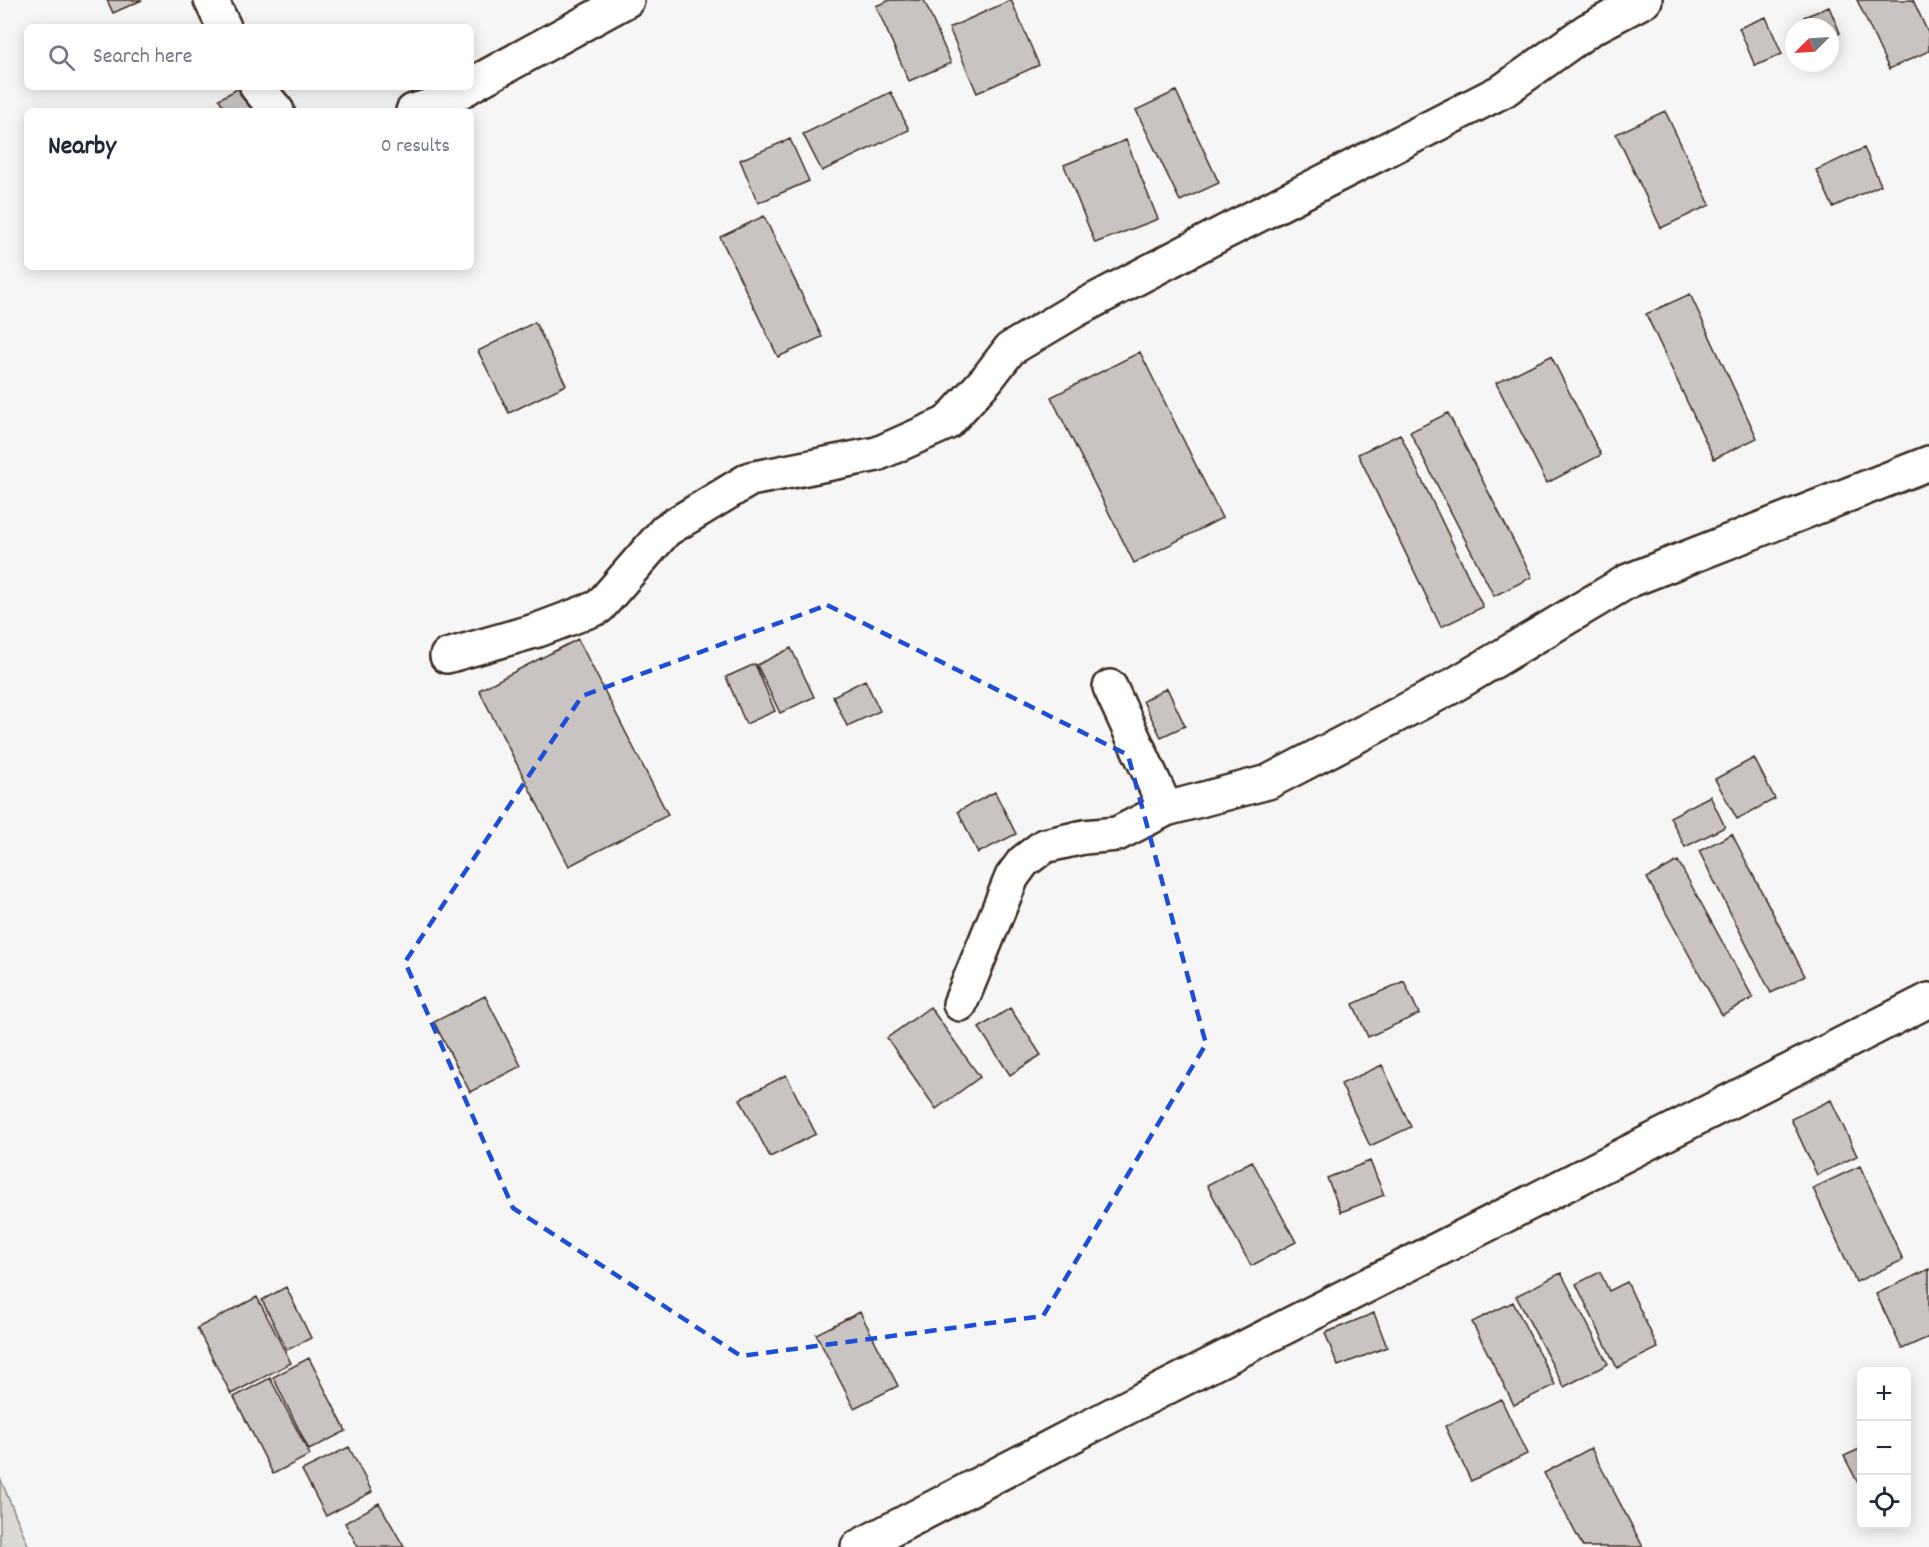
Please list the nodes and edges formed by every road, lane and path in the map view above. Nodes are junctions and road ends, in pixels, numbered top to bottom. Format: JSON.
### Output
{"nodes":[{"id":1,"x":211,"y":0,"type":"edge"},
{"id":2,"x":627,"y":0,"type":"edge"},
{"id":3,"x":1645,"y":0,"type":"edge"},
{"id":4,"x":223,"y":24,"type":"edge"},
{"id":5,"x":474,"y":84,"type":"edge"},
{"id":6,"x":260,"y":90,"type":"edge"},
{"id":7,"x":463,"y":90,"type":"edge"},
{"id":8,"x":274,"y":108,"type":"edge"},
{"id":9,"x":423,"y":108,"type":"edge"},
{"id":10,"x":1929,"y":463,"type":"edge"},
{"id":11,"x":447,"y":656,"type":"dead end"},
{"id":12,"x":1110,"y":687,"type":"dead end"},
{"id":13,"x":1166,"y":809,"type":"junction"},
{"id":14,"x":1929,"y":1000,"type":"edge"},
{"id":15,"x":960,"y":1004,"type":"dead end"},
{"id":16,"x":858,"y":1547,"type":"edge"}],
"edges":[{"from":1,"to":4,"type":"street"},
{"from":2,"to":5,"type":"street"},
{"from":3,"to":11,"type":"street"},
{"from":6,"to":8,"type":"street"},
{"from":7,"to":9,"type":"street"},
{"from":10,"to":13,"type":"street"},
{"from":12,"to":13,"type":"street"},
{"from":13,"to":15,"type":"street"},
{"from":14,"to":16,"type":"street"}]}
